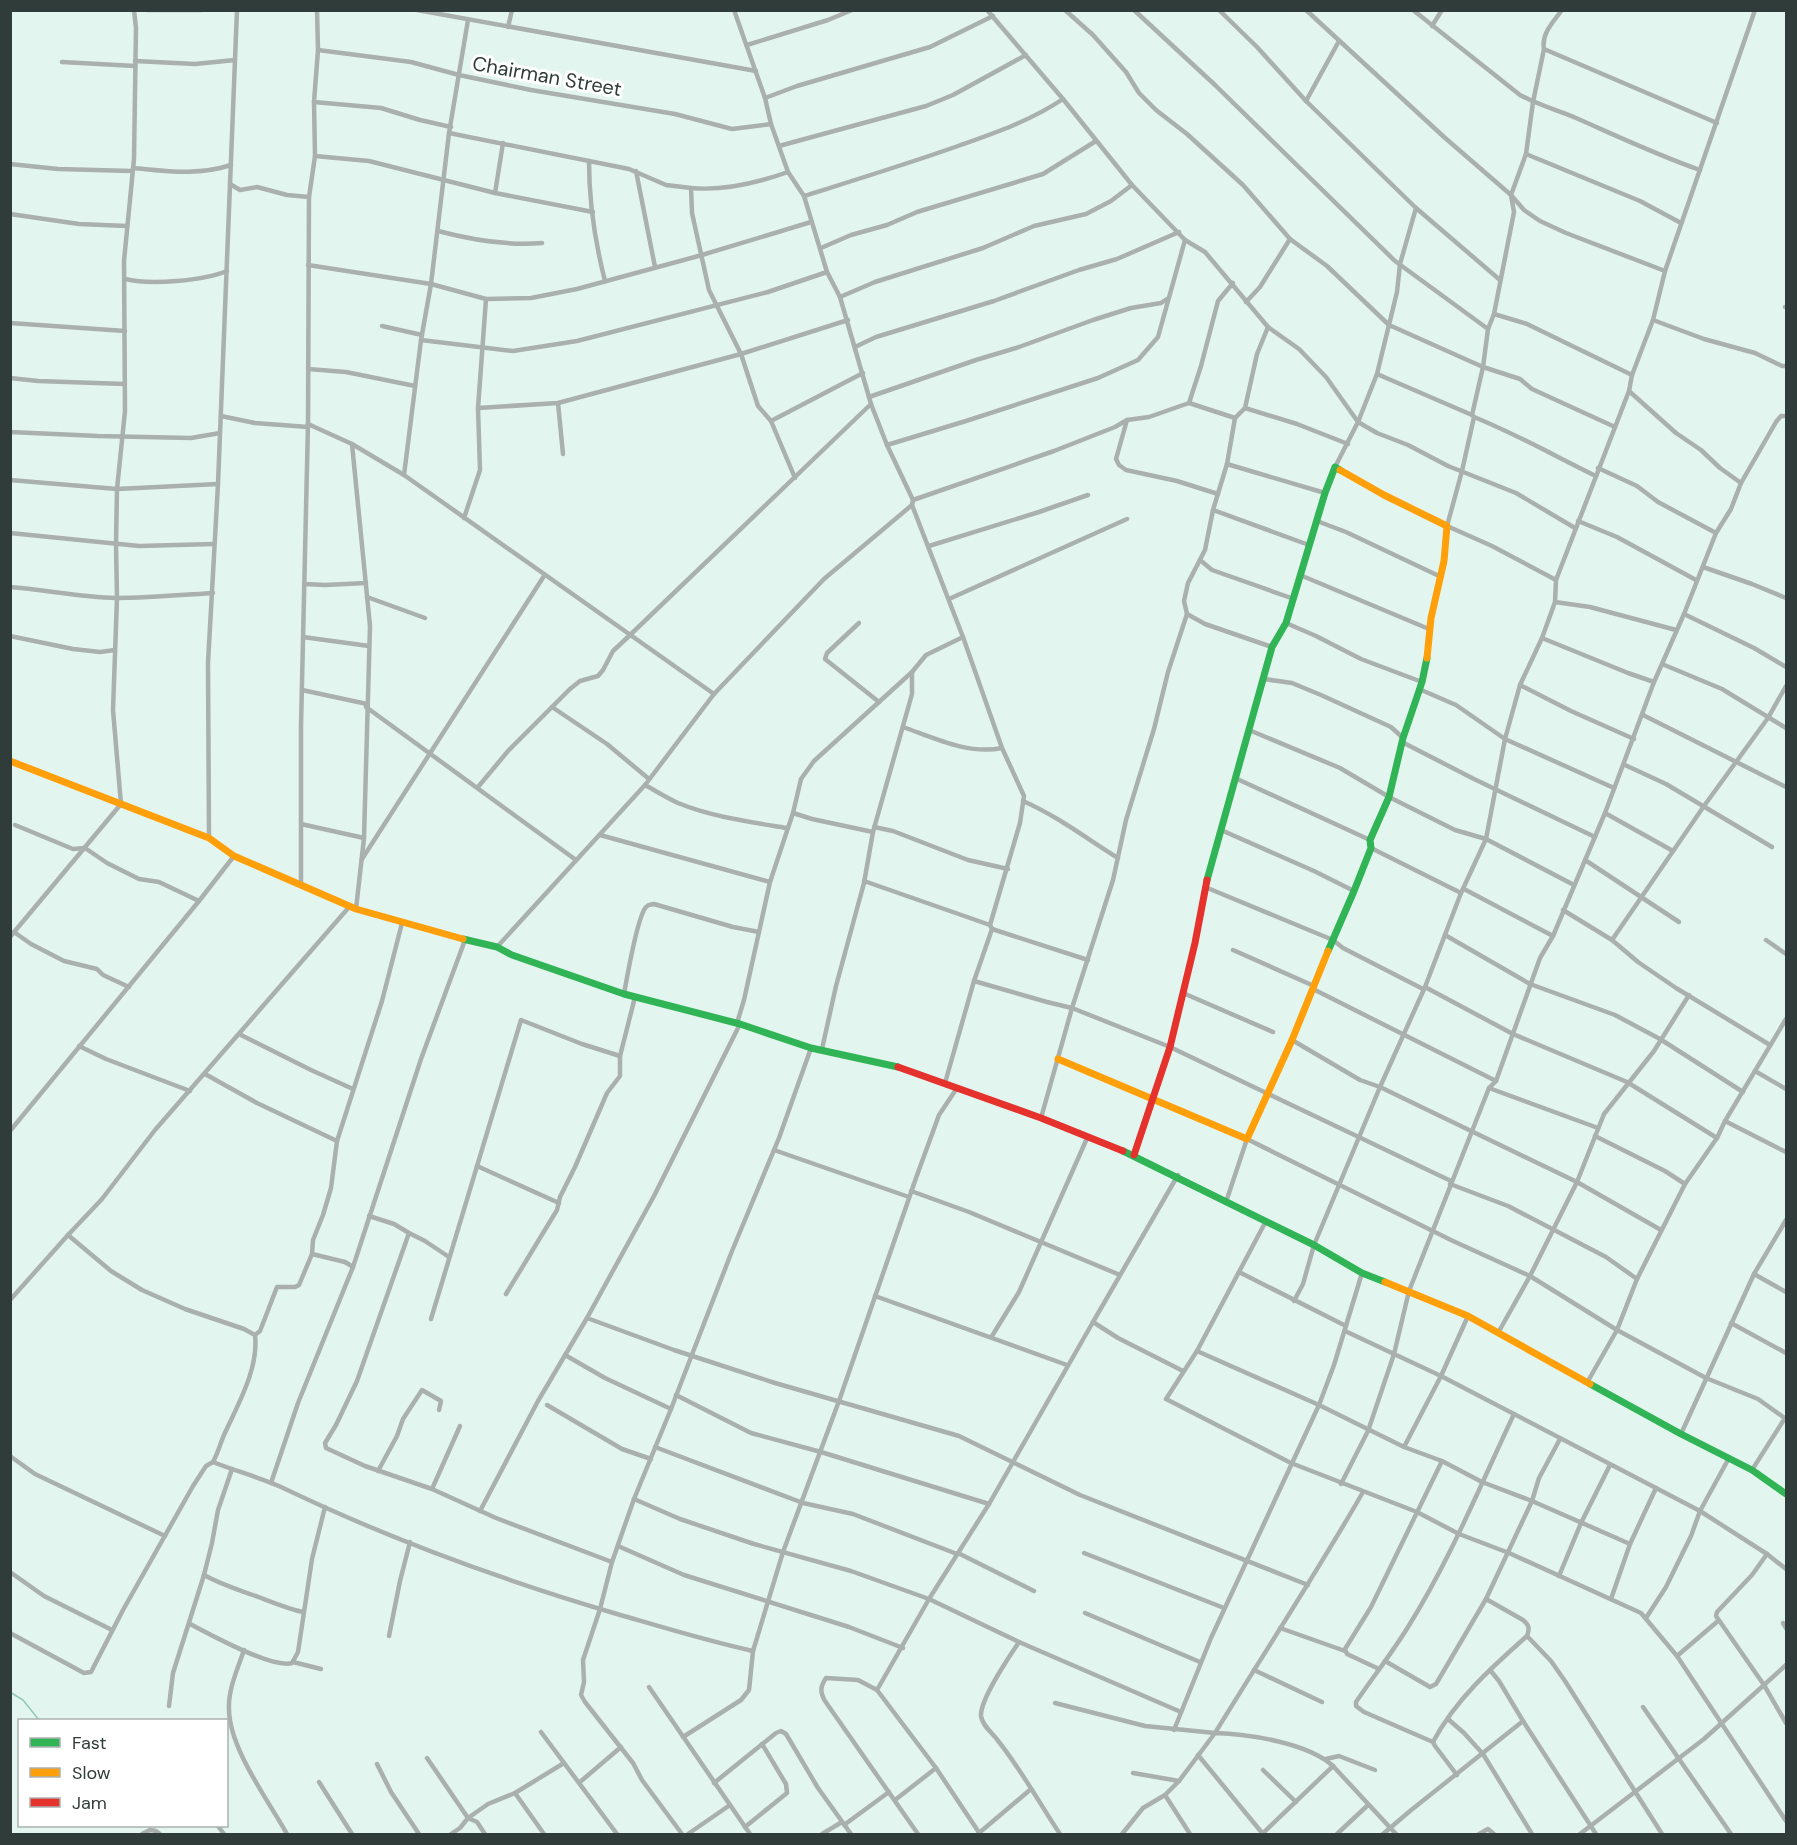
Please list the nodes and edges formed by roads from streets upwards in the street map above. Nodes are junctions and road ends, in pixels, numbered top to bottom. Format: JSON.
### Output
{"nodes":[{"id":1,"x":134,"y":10,"type":"edge"},
{"id":2,"x":147,"y":10,"type":"edge"},
{"id":3,"x":201,"y":10,"type":"edge"},
{"id":4,"x":237,"y":10,"type":"edge"},
{"id":5,"x":317,"y":10,"type":"edge"},
{"id":6,"x":417,"y":10,"type":"edge"},
{"id":7,"x":512,"y":10,"type":"edge"},
{"id":8,"x":734,"y":10,"type":"edge"},
{"id":9,"x":852,"y":10,"type":"edge"},
{"id":10,"x":987,"y":10,"type":"edge"},
{"id":11,"x":1065,"y":10,"type":"edge"},
{"id":12,"x":1134,"y":10,"type":"edge"},
{"id":13,"x":1219,"y":10,"type":"edge"},
{"id":14,"x":1306,"y":10,"type":"edge"},
{"id":15,"x":1413,"y":10,"type":"edge"},
{"id":16,"x":1442,"y":10,"type":"edge"},
{"id":17,"x":1562,"y":10,"type":"edge"},
{"id":18,"x":1755,"y":10,"type":"edge"},
{"id":19,"x":993,"y":16,"type":"junction"},
{"id":20,"x":468,"y":20,"type":"junction"},
{"id":21,"x":1432,"y":26,"type":"junction"},
{"id":22,"x":508,"y":27,"type":"junction"},
{"id":23,"x":1340,"y":41,"type":"junction"},
{"id":24,"x":747,"y":45,"type":"junction"},
{"id":25,"x":1544,"y":49,"type":"junction"},
{"id":26,"x":318,"y":50,"type":"junction"},
{"id":27,"x":1026,"y":55,"type":"junction"},
{"id":28,"x":234,"y":60,"type":"junction"},
{"id":29,"x":62,"y":62,"type":"dead end"},
{"id":30,"x":135,"y":63,"type":"junction"},
{"id":31,"x":756,"y":71,"type":"junction"},
{"id":32,"x":459,"y":75,"type":"junction"},
{"id":33,"x":765,"y":98,"type":"junction"},
{"id":34,"x":1063,"y":99,"type":"junction"},
{"id":35,"x":1306,"y":101,"type":"junction"},
{"id":36,"x":314,"y":102,"type":"junction"},
{"id":37,"x":1533,"y":102,"type":"junction"},
{"id":38,"x":1717,"y":123,"type":"junction"},
{"id":39,"x":771,"y":124,"type":"junction"},
{"id":40,"x":450,"y":130,"type":"junction"},
{"id":41,"x":1096,"y":141,"type":"junction"},
{"id":42,"x":503,"y":143,"type":"junction"},
{"id":43,"x":779,"y":146,"type":"junction"},
{"id":44,"x":1526,"y":154,"type":"junction"},
{"id":45,"x":315,"y":156,"type":"junction"},
{"id":46,"x":589,"y":161,"type":"junction"},
{"id":47,"x":10,"y":164,"type":"edge"},
{"id":48,"x":231,"y":165,"type":"junction"},
{"id":49,"x":132,"y":170,"type":"junction"},
{"id":50,"x":1700,"y":170,"type":"junction"},
{"id":51,"x":636,"y":171,"type":"junction"},
{"id":52,"x":788,"y":172,"type":"junction"},
{"id":53,"x":444,"y":180,"type":"junction"},
{"id":54,"x":230,"y":184,"type":"junction"},
{"id":55,"x":1132,"y":185,"type":"junction"},
{"id":56,"x":691,"y":188,"type":"junction"},
{"id":57,"x":495,"y":193,"type":"junction"},
{"id":58,"x":1511,"y":195,"type":"junction"},
{"id":59,"x":804,"y":196,"type":"junction"},
{"id":60,"x":309,"y":197,"type":"junction"},
{"id":61,"x":1416,"y":208,"type":"junction"},
{"id":62,"x":593,"y":212,"type":"junction"},
{"id":63,"x":10,"y":214,"type":"edge"},
{"id":64,"x":811,"y":222,"type":"junction"},
{"id":65,"x":1681,"y":223,"type":"junction"},
{"id":66,"x":127,"y":226,"type":"junction"},
{"id":67,"x":438,"y":231,"type":"junction"},
{"id":68,"x":1179,"y":232,"type":"junction"},
{"id":69,"x":1290,"y":239,"type":"junction"},
{"id":70,"x":1185,"y":240,"type":"junction"},
{"id":71,"x":542,"y":243,"type":"dead end"},
{"id":72,"x":821,"y":248,"type":"junction"},
{"id":73,"x":702,"y":255,"type":"junction"},
{"id":74,"x":1400,"y":264,"type":"junction"},
{"id":75,"x":308,"y":265,"type":"junction"},
{"id":76,"x":655,"y":267,"type":"junction"},
{"id":77,"x":227,"y":271,"type":"junction"},
{"id":78,"x":1665,"y":271,"type":"junction"},
{"id":79,"x":827,"y":272,"type":"junction"},
{"id":80,"x":124,"y":279,"type":"junction"},
{"id":81,"x":1500,"y":280,"type":"junction"},
{"id":82,"x":605,"y":281,"type":"junction"},
{"id":83,"x":1233,"y":283,"type":"junction"},
{"id":84,"x":431,"y":284,"type":"junction"},
{"id":85,"x":840,"y":297,"type":"junction"},
{"id":86,"x":486,"y":298,"type":"junction"},
{"id":87,"x":1167,"y":299,"type":"junction"},
{"id":88,"x":1246,"y":302,"type":"junction"},
{"id":89,"x":716,"y":306,"type":"junction"},
{"id":90,"x":1494,"y":314,"type":"junction"},
{"id":91,"x":848,"y":320,"type":"junction"},
{"id":92,"x":1653,"y":320,"type":"junction"},
{"id":93,"x":10,"y":323,"type":"edge"},
{"id":94,"x":1389,"y":325,"type":"junction"},
{"id":95,"x":382,"y":326,"type":"dead end"},
{"id":96,"x":1268,"y":327,"type":"junction"},
{"id":97,"x":1488,"y":329,"type":"junction"},
{"id":98,"x":125,"y":331,"type":"junction"},
{"id":99,"x":421,"y":337,"type":"junction"},
{"id":100,"x":855,"y":347,"type":"junction"},
{"id":101,"x":482,"y":349,"type":"junction"},
{"id":102,"x":741,"y":354,"type":"junction"},
{"id":103,"x":1786,"y":366,"type":"edge"},
{"id":104,"x":1483,"y":367,"type":"junction"},
{"id":105,"x":308,"y":369,"type":"junction"},
{"id":106,"x":863,"y":373,"type":"junction"},
{"id":107,"x":1377,"y":374,"type":"junction"},
{"id":108,"x":1632,"y":375,"type":"junction"},
{"id":109,"x":10,"y":378,"type":"edge"},
{"id":110,"x":125,"y":384,"type":"junction"},
{"id":111,"x":415,"y":386,"type":"junction"},
{"id":112,"x":1629,"y":391,"type":"junction"},
{"id":113,"x":869,"y":397,"type":"junction"},
{"id":114,"x":558,"y":403,"type":"junction"},
{"id":115,"x":1189,"y":403,"type":"junction"},
{"id":116,"x":871,"y":404,"type":"junction"},
{"id":117,"x":478,"y":408,"type":"junction"},
{"id":118,"x":1245,"y":408,"type":"junction"},
{"id":119,"x":221,"y":416,"type":"junction"},
{"id":120,"x":1473,"y":416,"type":"junction"},
{"id":121,"x":1786,"y":416,"type":"edge"},
{"id":122,"x":1235,"y":418,"type":"junction"},
{"id":123,"x":1128,"y":420,"type":"junction"},
{"id":124,"x":771,"y":421,"type":"junction"},
{"id":125,"x":1358,"y":422,"type":"junction"},
{"id":126,"x":308,"y":425,"type":"junction"},
{"id":127,"x":1615,"y":427,"type":"junction"},
{"id":128,"x":10,"y":432,"type":"edge"},
{"id":129,"x":220,"y":433,"type":"junction"},
{"id":130,"x":121,"y":437,"type":"junction"},
{"id":131,"x":352,"y":444,"type":"junction"},
{"id":132,"x":1348,"y":444,"type":"junction"},
{"id":133,"x":887,"y":445,"type":"junction"},
{"id":134,"x":562,"y":454,"type":"dead end"},
{"id":135,"x":1227,"y":464,"type":"junction"},
{"id":136,"x":1335,"y":467,"type":"junction"},
{"id":137,"x":1598,"y":468,"type":"junction"},
{"id":138,"x":1462,"y":471,"type":"junction"},
{"id":139,"x":404,"y":475,"type":"junction"},
{"id":140,"x":1596,"y":476,"type":"junction"},
{"id":141,"x":795,"y":477,"type":"junction"},
{"id":142,"x":10,"y":480,"type":"edge"},
{"id":143,"x":1741,"y":483,"type":"junction"},
{"id":144,"x":218,"y":484,"type":"junction"},
{"id":145,"x":117,"y":489,"type":"junction"},
{"id":146,"x":1325,"y":493,"type":"junction"},
{"id":147,"x":1218,"y":494,"type":"junction"},
{"id":148,"x":1088,"y":495,"type":"dead end"},
{"id":149,"x":912,"y":503,"type":"junction"},
{"id":150,"x":1213,"y":510,"type":"junction"},
{"id":151,"x":464,"y":518,"type":"junction"},
{"id":152,"x":1127,"y":519,"type":"dead end"},
{"id":153,"x":1578,"y":520,"type":"junction"},
{"id":154,"x":1317,"y":521,"type":"junction"},
{"id":155,"x":1448,"y":526,"type":"junction"},
{"id":156,"x":1575,"y":528,"type":"junction"},
{"id":157,"x":10,"y":533,"type":"edge"},
{"id":158,"x":1716,"y":533,"type":"junction"},
{"id":159,"x":116,"y":544,"type":"junction"},
{"id":160,"x":214,"y":544,"type":"junction"},
{"id":161,"x":1309,"y":545,"type":"junction"},
{"id":162,"x":929,"y":546,"type":"junction"},
{"id":163,"x":1200,"y":560,"type":"junction"},
{"id":164,"x":1703,"y":567,"type":"junction"},
{"id":165,"x":1300,"y":575,"type":"junction"},
{"id":166,"x":544,"y":576,"type":"junction"},
{"id":167,"x":1439,"y":576,"type":"junction"},
{"id":168,"x":1556,"y":580,"type":"junction"},
{"id":169,"x":1696,"y":580,"type":"junction"},
{"id":170,"x":366,"y":583,"type":"junction"},
{"id":171,"x":304,"y":584,"type":"junction"},
{"id":172,"x":10,"y":587,"type":"edge"},
{"id":173,"x":213,"y":593,"type":"junction"},
{"id":174,"x":367,"y":597,"type":"junction"},
{"id":175,"x":117,"y":598,"type":"junction"},
{"id":176,"x":1294,"y":598,"type":"junction"},
{"id":177,"x":1786,"y":598,"type":"edge"},
{"id":178,"x":949,"y":599,"type":"junction"},
{"id":179,"x":1555,"y":602,"type":"junction"},
{"id":180,"x":1187,"y":614,"type":"junction"},
{"id":181,"x":1684,"y":614,"type":"junction"},
{"id":182,"x":425,"y":618,"type":"dead end"},
{"id":183,"x":859,"y":623,"type":"dead end"},
{"id":184,"x":1286,"y":623,"type":"junction"},
{"id":185,"x":1429,"y":630,"type":"junction"},
{"id":186,"x":1676,"y":630,"type":"junction"},
{"id":187,"x":10,"y":636,"type":"edge"},
{"id":188,"x":629,"y":636,"type":"junction"},
{"id":189,"x":303,"y":637,"type":"junction"},
{"id":190,"x":963,"y":637,"type":"junction"},
{"id":191,"x":1542,"y":638,"type":"junction"},
{"id":192,"x":369,"y":646,"type":"junction"},
{"id":193,"x":1272,"y":647,"type":"junction"},
{"id":194,"x":115,"y":650,"type":"junction"},
{"id":195,"x":1662,"y":664,"type":"junction"},
{"id":196,"x":1786,"y":668,"type":"edge"},
{"id":197,"x":912,"y":672,"type":"junction"},
{"id":198,"x":1264,"y":679,"type":"junction"},
{"id":199,"x":1654,"y":682,"type":"junction"},
{"id":200,"x":1421,"y":685,"type":"junction"},
{"id":201,"x":1520,"y":685,"type":"junction"},
{"id":202,"x":1786,"y":687,"type":"edge"},
{"id":203,"x":302,"y":690,"type":"junction"},
{"id":204,"x":714,"y":694,"type":"junction"},
{"id":205,"x":879,"y":702,"type":"junction"},
{"id":206,"x":367,"y":706,"type":"junction"},
{"id":207,"x":552,"y":707,"type":"junction"},
{"id":208,"x":1643,"y":715,"type":"junction"},
{"id":209,"x":1768,"y":718,"type":"junction"},
{"id":210,"x":903,"y":727,"type":"junction"},
{"id":211,"x":1786,"y":728,"type":"edge"},
{"id":212,"x":1249,"y":730,"type":"junction"},
{"id":213,"x":1505,"y":739,"type":"junction"},
{"id":214,"x":1634,"y":739,"type":"junction"},
{"id":215,"x":1403,"y":740,"type":"junction"},
{"id":216,"x":1002,"y":748,"type":"junction"},
{"id":217,"x":431,"y":754,"type":"junction"},
{"id":218,"x":10,"y":761,"type":"edge"},
{"id":219,"x":1737,"y":762,"type":"junction"},
{"id":220,"x":1625,"y":765,"type":"junction"},
{"id":221,"x":1235,"y":778,"type":"junction"},
{"id":222,"x":649,"y":779,"type":"junction"},
{"id":223,"x":645,"y":785,"type":"junction"},
{"id":224,"x":478,"y":787,"type":"junction"},
{"id":225,"x":1786,"y":787,"type":"edge"},
{"id":226,"x":1614,"y":788,"type":"junction"},
{"id":227,"x":1496,"y":789,"type":"junction"},
{"id":228,"x":1389,"y":797,"type":"junction"},
{"id":229,"x":1023,"y":801,"type":"junction"},
{"id":230,"x":120,"y":804,"type":"junction"},
{"id":231,"x":1704,"y":806,"type":"junction"},
{"id":232,"x":793,"y":813,"type":"junction"},
{"id":233,"x":1605,"y":813,"type":"junction"},
{"id":234,"x":301,"y":824,"type":"junction"},
{"id":235,"x":15,"y":825,"type":"dead end"},
{"id":236,"x":787,"y":828,"type":"junction"},
{"id":237,"x":873,"y":829,"type":"junction"},
{"id":238,"x":1221,"y":830,"type":"junction"},
{"id":239,"x":600,"y":835,"type":"junction"},
{"id":240,"x":1595,"y":837,"type":"junction"},
{"id":241,"x":209,"y":838,"type":"junction"},
{"id":242,"x":364,"y":838,"type":"junction"},
{"id":243,"x":1370,"y":840,"type":"junction"},
{"id":244,"x":1486,"y":840,"type":"junction"},
{"id":245,"x":1772,"y":847,"type":"dead end"},
{"id":246,"x":84,"y":848,"type":"junction"},
{"id":247,"x":1371,"y":848,"type":"junction"},
{"id":248,"x":1673,"y":851,"type":"junction"},
{"id":249,"x":234,"y":856,"type":"junction"},
{"id":250,"x":1118,"y":858,"type":"junction"},
{"id":251,"x":362,"y":859,"type":"junction"},
{"id":252,"x":576,"y":860,"type":"junction"},
{"id":253,"x":1585,"y":860,"type":"junction"},
{"id":254,"x":1008,"y":869,"type":"junction"},
{"id":255,"x":864,"y":881,"type":"junction"},
{"id":256,"x":770,"y":882,"type":"junction"},
{"id":257,"x":301,"y":885,"type":"junction"},
{"id":258,"x":1574,"y":885,"type":"junction"},
{"id":259,"x":1205,"y":886,"type":"junction"},
{"id":260,"x":1354,"y":891,"type":"junction"},
{"id":261,"x":1462,"y":891,"type":"junction"},
{"id":262,"x":1642,"y":896,"type":"junction"},
{"id":263,"x":200,"y":901,"type":"junction"},
{"id":264,"x":353,"y":907,"type":"junction"},
{"id":265,"x":1563,"y":910,"type":"junction"},
{"id":266,"x":1679,"y":922,"type":"dead end"},
{"id":267,"x":402,"y":923,"type":"junction"},
{"id":268,"x":991,"y":927,"type":"junction"},
{"id":269,"x":759,"y":933,"type":"junction"},
{"id":270,"x":12,"y":934,"type":"edge"},
{"id":271,"x":1445,"y":935,"type":"junction"},
{"id":272,"x":1553,"y":936,"type":"junction"},
{"id":273,"x":465,"y":940,"type":"junction"},
{"id":274,"x":1333,"y":940,"type":"junction"},
{"id":275,"x":1612,"y":940,"type":"junction"},
{"id":276,"x":1766,"y":940,"type":"dead end"},
{"id":277,"x":497,"y":947,"type":"junction"},
{"id":278,"x":1233,"y":950,"type":"dead end"},
{"id":279,"x":1786,"y":954,"type":"edge"},
{"id":280,"x":1088,"y":960,"type":"junction"},
{"id":281,"x":974,"y":981,"type":"junction"},
{"id":282,"x":1530,"y":984,"type":"junction"},
{"id":283,"x":129,"y":987,"type":"junction"},
{"id":284,"x":1313,"y":987,"type":"junction"},
{"id":285,"x":1424,"y":988,"type":"junction"},
{"id":286,"x":1183,"y":993,"type":"junction"},
{"id":287,"x":624,"y":994,"type":"junction"},
{"id":288,"x":1689,"y":994,"type":"junction"},
{"id":289,"x":635,"y":997,"type":"junction"},
{"id":290,"x":1072,"y":1008,"type":"junction"},
{"id":291,"x":1786,"y":1022,"type":"edge"},
{"id":292,"x":739,"y":1023,"type":"junction"},
{"id":293,"x":1273,"y":1032,"type":"dead end"},
{"id":294,"x":239,"y":1034,"type":"junction"},
{"id":295,"x":1513,"y":1034,"type":"junction"},
{"id":296,"x":1403,"y":1036,"type":"junction"},
{"id":297,"x":1660,"y":1039,"type":"junction"},
{"id":298,"x":1292,"y":1040,"type":"junction"},
{"id":299,"x":1770,"y":1045,"type":"junction"},
{"id":300,"x":79,"y":1046,"type":"junction"},
{"id":301,"x":1170,"y":1047,"type":"junction"},
{"id":302,"x":811,"y":1048,"type":"junction"},
{"id":303,"x":822,"y":1049,"type":"junction"},
{"id":304,"x":620,"y":1056,"type":"junction"},
{"id":305,"x":1058,"y":1059,"type":"junction"},
{"id":306,"x":1755,"y":1071,"type":"junction"},
{"id":307,"x":205,"y":1074,"type":"junction"},
{"id":308,"x":1496,"y":1081,"type":"junction"},
{"id":309,"x":1627,"y":1082,"type":"junction"},
{"id":310,"x":945,"y":1083,"type":"junction"},
{"id":311,"x":1380,"y":1087,"type":"junction"},
{"id":312,"x":957,"y":1088,"type":"junction"},
{"id":313,"x":1489,"y":1088,"type":"junction"},
{"id":314,"x":353,"y":1089,"type":"junction"},
{"id":315,"x":1786,"y":1089,"type":"edge"},
{"id":316,"x":190,"y":1091,"type":"junction"},
{"id":317,"x":1743,"y":1092,"type":"junction"},
{"id":318,"x":1269,"y":1093,"type":"junction"},
{"id":319,"x":1152,"y":1098,"type":"junction"},
{"id":320,"x":1041,"y":1118,"type":"junction"},
{"id":321,"x":1725,"y":1121,"type":"junction"},
{"id":322,"x":1598,"y":1128,"type":"junction"},
{"id":323,"x":10,"y":1131,"type":"edge"},
{"id":324,"x":1471,"y":1132,"type":"junction"},
{"id":325,"x":1088,"y":1136,"type":"junction"},
{"id":326,"x":1360,"y":1136,"type":"junction"},
{"id":327,"x":1595,"y":1136,"type":"junction"},
{"id":328,"x":1717,"y":1138,"type":"junction"},
{"id":329,"x":1247,"y":1139,"type":"junction"},
{"id":330,"x":337,"y":1141,"type":"junction"},
{"id":331,"x":774,"y":1150,"type":"junction"},
{"id":332,"x":1786,"y":1152,"type":"edge"},
{"id":333,"x":1134,"y":1155,"type":"junction"},
{"id":334,"x":477,"y":1166,"type":"junction"},
{"id":335,"x":1178,"y":1175,"type":"junction"},
{"id":336,"x":1451,"y":1182,"type":"junction"},
{"id":337,"x":1577,"y":1182,"type":"junction"},
{"id":338,"x":1685,"y":1184,"type":"junction"},
{"id":339,"x":1340,"y":1185,"type":"junction"},
{"id":340,"x":910,"y":1194,"type":"junction"},
{"id":341,"x":1226,"y":1202,"type":"junction"},
{"id":342,"x":559,"y":1203,"type":"junction"},
{"id":343,"x":369,"y":1216,"type":"junction"},
{"id":344,"x":1786,"y":1220,"type":"edge"},
{"id":345,"x":1266,"y":1221,"type":"junction"},
{"id":346,"x":1784,"y":1229,"type":"edge"},
{"id":347,"x":1432,"y":1230,"type":"junction"},
{"id":348,"x":1553,"y":1230,"type":"junction"},
{"id":349,"x":1660,"y":1230,"type":"junction"},
{"id":350,"x":409,"y":1233,"type":"junction"},
{"id":351,"x":68,"y":1235,"type":"junction"},
{"id":352,"x":1042,"y":1242,"type":"junction"},
{"id":353,"x":1314,"y":1245,"type":"junction"},
{"id":354,"x":312,"y":1254,"type":"junction"},
{"id":355,"x":449,"y":1257,"type":"junction"},
{"id":356,"x":353,"y":1267,"type":"junction"},
{"id":357,"x":1239,"y":1272,"type":"junction"},
{"id":358,"x":1362,"y":1273,"type":"junction"},
{"id":359,"x":1754,"y":1274,"type":"junction"},
{"id":360,"x":1120,"y":1275,"type":"junction"},
{"id":361,"x":1530,"y":1276,"type":"junction"},
{"id":362,"x":1637,"y":1280,"type":"junction"},
{"id":363,"x":1409,"y":1291,"type":"junction"},
{"id":364,"x":1786,"y":1292,"type":"edge"},
{"id":365,"x":506,"y":1294,"type":"dead end"},
{"id":366,"x":875,"y":1296,"type":"junction"},
{"id":367,"x":10,"y":1300,"type":"edge"},
{"id":368,"x":1294,"y":1301,"type":"junction"},
{"id":369,"x":1468,"y":1316,"type":"junction"},
{"id":370,"x":587,"y":1318,"type":"junction"},
{"id":371,"x":431,"y":1319,"type":"dead end"},
{"id":372,"x":1093,"y":1322,"type":"junction"},
{"id":373,"x":1731,"y":1323,"type":"junction"},
{"id":374,"x":1345,"y":1329,"type":"junction"},
{"id":375,"x":1617,"y":1330,"type":"junction"},
{"id":376,"x":1498,"y":1333,"type":"junction"},
{"id":377,"x":255,"y":1335,"type":"junction"},
{"id":378,"x":992,"y":1336,"type":"junction"},
{"id":379,"x":1197,"y":1351,"type":"junction"},
{"id":380,"x":1786,"y":1353,"type":"edge"},
{"id":381,"x":1394,"y":1354,"type":"junction"},
{"id":382,"x":565,"y":1355,"type":"junction"},
{"id":383,"x":691,"y":1355,"type":"junction"},
{"id":384,"x":1067,"y":1365,"type":"junction"},
{"id":385,"x":1182,"y":1371,"type":"junction"},
{"id":386,"x":1441,"y":1376,"type":"junction"},
{"id":387,"x":1706,"y":1378,"type":"junction"},
{"id":388,"x":1588,"y":1381,"type":"junction"},
{"id":389,"x":676,"y":1395,"type":"junction"},
{"id":390,"x":840,"y":1401,"type":"junction"},
{"id":391,"x":547,"y":1405,"type":"dead end"},
{"id":392,"x":1319,"y":1405,"type":"junction"},
{"id":393,"x":671,"y":1409,"type":"junction"},
{"id":394,"x":439,"y":1410,"type":"dead end"},
{"id":395,"x":1514,"y":1414,"type":"junction"},
{"id":396,"x":1786,"y":1418,"type":"edge"},
{"id":397,"x":460,"y":1426,"type":"dead end"},
{"id":398,"x":1368,"y":1431,"type":"junction"},
{"id":399,"x":1681,"y":1434,"type":"junction"},
{"id":400,"x":1560,"y":1439,"type":"junction"},
{"id":401,"x":655,"y":1447,"type":"junction"},
{"id":402,"x":1404,"y":1447,"type":"junction"},
{"id":403,"x":821,"y":1452,"type":"junction"},
{"id":404,"x":10,"y":1456,"type":"edge"},
{"id":405,"x":651,"y":1458,"type":"junction"},
{"id":406,"x":1729,"y":1458,"type":"junction"},
{"id":407,"x":1442,"y":1461,"type":"junction"},
{"id":408,"x":213,"y":1462,"type":"junction"},
{"id":409,"x":1012,"y":1462,"type":"junction"},
{"id":410,"x":1292,"y":1463,"type":"junction"},
{"id":411,"x":1610,"y":1465,"type":"junction"},
{"id":412,"x":232,"y":1469,"type":"junction"},
{"id":413,"x":1752,"y":1470,"type":"junction"},
{"id":414,"x":378,"y":1471,"type":"junction"},
{"id":415,"x":1482,"y":1482,"type":"junction"},
{"id":416,"x":271,"y":1484,"type":"junction"},
{"id":417,"x":1341,"y":1484,"type":"junction"},
{"id":418,"x":1656,"y":1488,"type":"junction"},
{"id":419,"x":432,"y":1489,"type":"junction"},
{"id":420,"x":1363,"y":1492,"type":"junction"},
{"id":421,"x":1786,"y":1494,"type":"edge"},
{"id":422,"x":634,"y":1499,"type":"junction"},
{"id":423,"x":1532,"y":1501,"type":"junction"},
{"id":424,"x":803,"y":1503,"type":"junction"},
{"id":425,"x":988,"y":1504,"type":"junction"},
{"id":426,"x":325,"y":1507,"type":"junction"},
{"id":427,"x":480,"y":1511,"type":"junction"},
{"id":428,"x":1700,"y":1511,"type":"junction"},
{"id":429,"x":1417,"y":1512,"type":"junction"},
{"id":430,"x":1581,"y":1522,"type":"junction"},
{"id":431,"x":1459,"y":1534,"type":"junction"},
{"id":432,"x":165,"y":1536,"type":"junction"},
{"id":433,"x":410,"y":1542,"type":"junction"},
{"id":434,"x":1630,"y":1544,"type":"junction"},
{"id":435,"x":618,"y":1546,"type":"junction"},
{"id":436,"x":783,"y":1551,"type":"junction"},
{"id":437,"x":1084,"y":1553,"type":"dead end"},
{"id":438,"x":1509,"y":1553,"type":"junction"},
{"id":439,"x":958,"y":1554,"type":"junction"},
{"id":440,"x":1767,"y":1554,"type":"junction"},
{"id":441,"x":1245,"y":1561,"type":"junction"},
{"id":442,"x":612,"y":1562,"type":"junction"},
{"id":443,"x":1786,"y":1569,"type":"edge"},
{"id":444,"x":10,"y":1572,"type":"edge"},
{"id":445,"x":204,"y":1575,"type":"junction"},
{"id":446,"x":1559,"y":1576,"type":"junction"},
{"id":447,"x":1308,"y":1585,"type":"junction"},
{"id":448,"x":1034,"y":1591,"type":"dead end"},
{"id":449,"x":929,"y":1599,"type":"junction"},
{"id":450,"x":1486,"y":1599,"type":"junction"},
{"id":451,"x":1611,"y":1599,"type":"junction"},
{"id":452,"x":770,"y":1602,"type":"junction"},
{"id":453,"x":1224,"y":1608,"type":"junction"},
{"id":454,"x":600,"y":1609,"type":"junction"},
{"id":455,"x":303,"y":1612,"type":"junction"},
{"id":456,"x":1085,"y":1613,"type":"dead end"},
{"id":457,"x":1646,"y":1618,"type":"junction"},
{"id":458,"x":1719,"y":1621,"type":"junction"},
{"id":459,"x":190,"y":1624,"type":"junction"},
{"id":460,"x":1280,"y":1628,"type":"junction"},
{"id":461,"x":112,"y":1630,"type":"junction"},
{"id":462,"x":10,"y":1633,"type":"edge"},
{"id":463,"x":389,"y":1636,"type":"dead end"},
{"id":464,"x":1527,"y":1636,"type":"junction"},
{"id":465,"x":1019,"y":1642,"type":"junction"},
{"id":466,"x":903,"y":1648,"type":"junction"},
{"id":467,"x":244,"y":1650,"type":"junction"},
{"id":468,"x":753,"y":1651,"type":"junction"},
{"id":469,"x":1345,"y":1651,"type":"junction"},
{"id":470,"x":1677,"y":1656,"type":"junction"},
{"id":471,"x":1385,"y":1661,"type":"junction"},
{"id":472,"x":293,"y":1662,"type":"junction"},
{"id":473,"x":1200,"y":1662,"type":"junction"},
{"id":474,"x":1786,"y":1665,"type":"edge"},
{"id":475,"x":321,"y":1669,"type":"dead end"},
{"id":476,"x":1379,"y":1669,"type":"junction"},
{"id":477,"x":1254,"y":1670,"type":"junction"},
{"id":478,"x":1490,"y":1670,"type":"junction"},
{"id":479,"x":1764,"y":1686,"type":"junction"},
{"id":480,"x":649,"y":1688,"type":"dead end"},
{"id":481,"x":877,"y":1690,"type":"junction"},
{"id":482,"x":1322,"y":1702,"type":"dead end"},
{"id":483,"x":1055,"y":1703,"type":"dead end"},
{"id":484,"x":169,"y":1706,"type":"dead end"},
{"id":485,"x":1643,"y":1707,"type":"dead end"},
{"id":486,"x":1181,"y":1712,"type":"junction"},
{"id":487,"x":1448,"y":1719,"type":"junction"},
{"id":488,"x":1523,"y":1721,"type":"junction"},
{"id":489,"x":1786,"y":1723,"type":"edge"},
{"id":490,"x":1722,"y":1724,"type":"junction"},
{"id":491,"x":1174,"y":1730,"type":"junction"},
{"id":492,"x":541,"y":1732,"type":"dead end"},
{"id":493,"x":1215,"y":1733,"type":"junction"},
{"id":494,"x":683,"y":1737,"type":"junction"},
{"id":495,"x":1433,"y":1742,"type":"junction"},
{"id":496,"x":762,"y":1744,"type":"junction"},
{"id":497,"x":621,"y":1747,"type":"junction"},
{"id":498,"x":1483,"y":1754,"type":"junction"},
{"id":499,"x":1198,"y":1755,"type":"junction"},
{"id":500,"x":427,"y":1758,"type":"dead end"},
{"id":501,"x":1679,"y":1758,"type":"junction"},
{"id":502,"x":1326,"y":1759,"type":"junction"},
{"id":503,"x":564,"y":1763,"type":"junction"},
{"id":504,"x":377,"y":1764,"type":"dead end"},
{"id":505,"x":1333,"y":1766,"type":"junction"},
{"id":506,"x":936,"y":1768,"type":"junction"},
{"id":507,"x":1263,"y":1770,"type":"dead end"},
{"id":508,"x":1374,"y":1770,"type":"dead end"},
{"id":509,"x":1133,"y":1773,"type":"dead end"},
{"id":510,"x":1457,"y":1775,"type":"junction"},
{"id":511,"x":1179,"y":1781,"type":"junction"},
{"id":512,"x":319,"y":1782,"type":"dead end"},
{"id":513,"x":580,"y":1782,"type":"junction"},
{"id":514,"x":714,"y":1783,"type":"junction"},
{"id":515,"x":1031,"y":1789,"type":"junction"},
{"id":516,"x":889,"y":1792,"type":"junction"},
{"id":517,"x":1634,"y":1792,"type":"junction"},
{"id":518,"x":516,"y":1793,"type":"junction"},
{"id":519,"x":1165,"y":1795,"type":"junction"},
{"id":520,"x":895,"y":1800,"type":"junction"},
{"id":521,"x":1296,"y":1802,"type":"junction"},
{"id":522,"x":730,"y":1805,"type":"junction"},
{"id":523,"x":1368,"y":1805,"type":"junction"},
{"id":524,"x":468,"y":1818,"type":"junction"},
{"id":525,"x":1786,"y":1821,"type":"edge"},
{"id":526,"x":843,"y":1823,"type":"junction"},
{"id":527,"x":745,"y":1827,"type":"junction"},
{"id":528,"x":1591,"y":1827,"type":"junction"},
{"id":529,"x":1392,"y":1829,"type":"junction"},
{"id":530,"x":142,"y":1834,"type":"edge"},
{"id":531,"x":160,"y":1834,"type":"edge"},
{"id":532,"x":287,"y":1834,"type":"edge"},
{"id":533,"x":352,"y":1834,"type":"edge"},
{"id":534,"x":419,"y":1834,"type":"edge"},
{"id":535,"x":451,"y":1834,"type":"edge"},
{"id":536,"x":485,"y":1834,"type":"edge"},
{"id":537,"x":544,"y":1834,"type":"edge"},
{"id":538,"x":617,"y":1834,"type":"edge"},
{"id":539,"x":682,"y":1834,"type":"edge"},
{"id":540,"x":688,"y":1834,"type":"edge"},
{"id":541,"x":750,"y":1834,"type":"edge"},
{"id":542,"x":822,"y":1834,"type":"edge"},
{"id":543,"x":851,"y":1834,"type":"edge"},
{"id":544,"x":918,"y":1834,"type":"edge"},
{"id":545,"x":980,"y":1834,"type":"edge"},
{"id":546,"x":1060,"y":1834,"type":"edge"},
{"id":547,"x":1122,"y":1834,"type":"edge"},
{"id":548,"x":1190,"y":1834,"type":"edge"},
{"id":549,"x":1262,"y":1834,"type":"edge"},
{"id":550,"x":1337,"y":1834,"type":"edge"},
{"id":551,"x":1383,"y":1834,"type":"edge"},
{"id":552,"x":1396,"y":1834,"type":"edge"},
{"id":553,"x":1479,"y":1834,"type":"edge"},
{"id":554,"x":1494,"y":1834,"type":"edge"},
{"id":555,"x":1533,"y":1834,"type":"edge"},
{"id":556,"x":1580,"y":1834,"type":"edge"},
{"id":557,"x":1596,"y":1834,"type":"edge"},
{"id":558,"x":1662,"y":1834,"type":"edge"},
{"id":559,"x":1731,"y":1834,"type":"edge"}],
"edges":[{"from":1,"to":30,"type":"street"},
{"from":2,"to":3,"type":"street"},
{"from":4,"to":28,"type":"street"},
{"from":5,"to":26,"type":"street"},
{"from":6,"to":20,"type":"street"},
{"from":7,"to":22,"type":"street"},
{"from":8,"to":24,"type":"street"},
{"from":9,"to":24,"type":"street"},
{"from":10,"to":19,"type":"street"},
{"from":11,"to":69,"type":"street"},
{"from":12,"to":74,"type":"street"},
{"from":13,"to":35,"type":"street"},
{"from":14,"to":23,"type":"street"},
{"from":15,"to":21,"type":"street"},
{"from":16,"to":21,"type":"street"},
{"from":17,"to":25,"type":"street"},
{"from":18,"to":38,"type":"street"},
{"from":19,"to":27,"type":"street"},
{"from":19,"to":33,"type":"street"},
{"from":20,"to":22,"type":"street"},
{"from":20,"to":32,"type":"street"},
{"from":21,"to":37,"type":"street"},
{"from":22,"to":31,"type":"street"},
{"from":23,"to":35,"type":"street"},
{"from":23,"to":58,"type":"street"},
{"from":24,"to":31,"type":"street"},
{"from":25,"to":37,"type":"street"},
{"from":25,"to":38,"type":"street"},
{"from":26,"to":32,"type":"street","name":"Chairman Street"},
{"from":26,"to":36,"type":"street"},
{"from":27,"to":34,"type":"street"},
{"from":27,"to":43,"type":"street"},
{"from":28,"to":30,"type":"street"},
{"from":28,"to":48,"type":"street"},
{"from":29,"to":30,"type":"street"},
{"from":30,"to":49,"type":"street"},
{"from":31,"to":33,"type":"street"},
{"from":32,"to":39,"type":"street","name":"Chairman Street"},
{"from":32,"to":40,"type":"street"},
{"from":33,"to":39,"type":"street"},
{"from":34,"to":41,"type":"street"},
{"from":34,"to":59,"type":"street"},
{"from":35,"to":61,"type":"street"},
{"from":36,"to":40,"type":"street"},
{"from":36,"to":45,"type":"street"},
{"from":37,"to":44,"type":"street"},
{"from":37,"to":50,"type":"street"},
{"from":38,"to":50,"type":"street"},
{"from":39,"to":43,"type":"street"},
{"from":40,"to":42,"type":"street"},
{"from":40,"to":53,"type":"street"},
{"from":41,"to":55,"type":"street"},
{"from":41,"to":72,"type":"street"},
{"from":42,"to":46,"type":"street"},
{"from":42,"to":57,"type":"street"},
{"from":43,"to":52,"type":"street"},
{"from":44,"to":58,"type":"street"},
{"from":44,"to":65,"type":"street"},
{"from":45,"to":53,"type":"street"},
{"from":45,"to":60,"type":"street"},
{"from":46,"to":51,"type":"street"},
{"from":46,"to":62,"type":"street"},
{"from":47,"to":49,"type":"street"},
{"from":48,"to":49,"type":"street"},
{"from":48,"to":54,"type":"street"},
{"from":49,"to":66,"type":"street"},
{"from":50,"to":65,"type":"street"},
{"from":51,"to":56,"type":"street"},
{"from":51,"to":76,"type":"street"},
{"from":52,"to":56,"type":"street"},
{"from":52,"to":59,"type":"street"},
{"from":53,"to":57,"type":"street"},
{"from":53,"to":67,"type":"street"},
{"from":54,"to":60,"type":"street"},
{"from":54,"to":77,"type":"street"},
{"from":55,"to":68,"type":"street"},
{"from":55,"to":85,"type":"street"},
{"from":56,"to":73,"type":"street"},
{"from":57,"to":62,"type":"street"},
{"from":58,"to":78,"type":"street"},
{"from":58,"to":81,"type":"street"},
{"from":59,"to":64,"type":"street"},
{"from":60,"to":75,"type":"street"},
{"from":61,"to":74,"type":"street"},
{"from":61,"to":81,"type":"street"},
{"from":62,"to":82,"type":"street"},
{"from":63,"to":66,"type":"street"},
{"from":64,"to":72,"type":"street"},
{"from":64,"to":73,"type":"street"},
{"from":65,"to":78,"type":"street"},
{"from":66,"to":80,"type":"street"},
{"from":67,"to":71,"type":"street"},
{"from":67,"to":84,"type":"street"},
{"from":68,"to":70,"type":"street"},
{"from":68,"to":100,"type":"street"},
{"from":69,"to":88,"type":"street"},
{"from":69,"to":94,"type":"street"},
{"from":70,"to":83,"type":"street"},
{"from":70,"to":87,"type":"street"},
{"from":72,"to":79,"type":"street"},
{"from":73,"to":76,"type":"street"},
{"from":73,"to":89,"type":"street"},
{"from":74,"to":94,"type":"street"},
{"from":74,"to":97,"type":"street"},
{"from":75,"to":84,"type":"street"},
{"from":75,"to":105,"type":"street"},
{"from":76,"to":82,"type":"street"},
{"from":77,"to":80,"type":"street"},
{"from":77,"to":119,"type":"street"},
{"from":78,"to":92,"type":"street"},
{"from":79,"to":85,"type":"street"},
{"from":79,"to":89,"type":"street"},
{"from":80,"to":98,"type":"street"},
{"from":81,"to":90,"type":"street"},
{"from":82,"to":86,"type":"street"},
{"from":83,"to":88,"type":"street"},
{"from":83,"to":115,"type":"street"},
{"from":84,"to":86,"type":"street"},
{"from":84,"to":99,"type":"street"},
{"from":85,"to":91,"type":"street"},
{"from":86,"to":101,"type":"street"},
{"from":87,"to":113,"type":"street"},
{"from":87,"to":133,"type":"street"},
{"from":88,"to":96,"type":"street"},
{"from":89,"to":101,"type":"street"},
{"from":89,"to":102,"type":"street"},
{"from":90,"to":97,"type":"street"},
{"from":90,"to":108,"type":"street"},
{"from":91,"to":100,"type":"street"},
{"from":91,"to":102,"type":"street"},
{"from":92,"to":103,"type":"street"},
{"from":92,"to":108,"type":"street"},
{"from":93,"to":98,"type":"street"},
{"from":94,"to":104,"type":"street"},
{"from":94,"to":107,"type":"street"},
{"from":95,"to":99,"type":"street"},
{"from":96,"to":118,"type":"street"},
{"from":96,"to":125,"type":"street"},
{"from":97,"to":104,"type":"street"},
{"from":98,"to":110,"type":"street"},
{"from":99,"to":101,"type":"street"},
{"from":99,"to":111,"type":"street"},
{"from":100,"to":106,"type":"street"},
{"from":101,"to":117,"type":"street"},
{"from":102,"to":114,"type":"street"},
{"from":102,"to":124,"type":"street"},
{"from":104,"to":120,"type":"street"},
{"from":104,"to":127,"type":"street"},
{"from":105,"to":111,"type":"street"},
{"from":105,"to":126,"type":"street"},
{"from":106,"to":113,"type":"street"},
{"from":106,"to":124,"type":"street"},
{"from":107,"to":120,"type":"street"},
{"from":107,"to":125,"type":"street"},
{"from":108,"to":112,"type":"street"},
{"from":109,"to":110,"type":"street"},
{"from":110,"to":130,"type":"street"},
{"from":111,"to":139,"type":"street"},
{"from":112,"to":127,"type":"street"},
{"from":112,"to":143,"type":"street"},
{"from":113,"to":116,"type":"street"},
{"from":114,"to":117,"type":"street"},
{"from":114,"to":134,"type":"street"},
{"from":115,"to":122,"type":"street"},
{"from":115,"to":123,"type":"street"},
{"from":116,"to":133,"type":"street"},
{"from":116,"to":141,"type":"street"},
{"from":117,"to":151,"type":"street"},
{"from":118,"to":122,"type":"street"},
{"from":118,"to":132,"type":"street"},
{"from":119,"to":126,"type":"street"},
{"from":119,"to":129,"type":"street"},
{"from":120,"to":138,"type":"street"},
{"from":120,"to":140,"type":"street"},
{"from":121,"to":143,"type":"street"},
{"from":122,"to":135,"type":"street"},
{"from":123,"to":147,"type":"street"},
{"from":123,"to":149,"type":"street"},
{"from":124,"to":141,"type":"street"},
{"from":125,"to":132,"type":"street"},
{"from":125,"to":138,"type":"street"},
{"from":126,"to":131,"type":"street"},
{"from":126,"to":171,"type":"street"},
{"from":127,"to":137,"type":"street"},
{"from":128,"to":130,"type":"street"},
{"from":129,"to":130,"type":"street"},
{"from":129,"to":144,"type":"street"},
{"from":130,"to":145,"type":"street"},
{"from":131,"to":139,"type":"street"},
{"from":131,"to":170,"type":"street"},
{"from":132,"to":136,"type":"street"},
{"from":133,"to":149,"type":"street"},
{"from":135,"to":146,"type":"street"},
{"from":135,"to":147,"type":"street"},
{"from":136,"to":146,"type":"street"},
{"from":136,"to":155,"type":"street"},
{"from":137,"to":140,"type":"street"},
{"from":137,"to":158,"type":"street"},
{"from":138,"to":155,"type":"street"},
{"from":138,"to":156,"type":"street"},
{"from":139,"to":151,"type":"street"},
{"from":140,"to":153,"type":"street"},
{"from":141,"to":188,"type":"street"},
{"from":142,"to":145,"type":"street"},
{"from":143,"to":158,"type":"street"},
{"from":144,"to":145,"type":"street"},
{"from":144,"to":160,"type":"street"},
{"from":145,"to":159,"type":"street"},
{"from":146,"to":154,"type":"street"},
{"from":147,"to":150,"type":"street"},
{"from":148,"to":162,"type":"street"},
{"from":149,"to":162,"type":"street"},
{"from":149,"to":204,"type":"street"},
{"from":150,"to":161,"type":"street"},
{"from":150,"to":163,"type":"street"},
{"from":151,"to":166,"type":"street"},
{"from":152,"to":178,"type":"street"},
{"from":153,"to":156,"type":"street"},
{"from":153,"to":169,"type":"street"},
{"from":154,"to":161,"type":"street"},
{"from":154,"to":167,"type":"street"},
{"from":155,"to":167,"type":"street"},
{"from":155,"to":168,"type":"street"},
{"from":156,"to":168,"type":"street"},
{"from":157,"to":159,"type":"street"},
{"from":158,"to":164,"type":"street"},
{"from":159,"to":160,"type":"street"},
{"from":159,"to":175,"type":"street"},
{"from":160,"to":173,"type":"street"},
{"from":161,"to":165,"type":"street"},
{"from":162,"to":178,"type":"street"},
{"from":163,"to":176,"type":"street"},
{"from":163,"to":180,"type":"street"},
{"from":164,"to":169,"type":"street"},
{"from":164,"to":177,"type":"street"},
{"from":165,"to":176,"type":"street"},
{"from":165,"to":185,"type":"street"},
{"from":166,"to":188,"type":"street"},
{"from":166,"to":217,"type":"street"},
{"from":167,"to":185,"type":"street"},
{"from":168,"to":179,"type":"street"},
{"from":169,"to":181,"type":"street"},
{"from":170,"to":171,"type":"street"},
{"from":170,"to":174,"type":"street"},
{"from":171,"to":189,"type":"street"},
{"from":172,"to":175,"type":"street"},
{"from":173,"to":175,"type":"street"},
{"from":173,"to":241,"type":"street"},
{"from":174,"to":182,"type":"street"},
{"from":174,"to":192,"type":"street"},
{"from":175,"to":194,"type":"street"},
{"from":176,"to":184,"type":"street"},
{"from":178,"to":190,"type":"street"},
{"from":179,"to":186,"type":"street"},
{"from":179,"to":191,"type":"street"},
{"from":180,"to":193,"type":"street"},
{"from":180,"to":250,"type":"street"},
{"from":181,"to":186,"type":"street"},
{"from":181,"to":196,"type":"street"},
{"from":183,"to":205,"type":"street"},
{"from":184,"to":193,"type":"street"},
{"from":184,"to":200,"type":"street"},
{"from":185,"to":200,"type":"street"},
{"from":186,"to":195,"type":"street"},
{"from":187,"to":194,"type":"street"},
{"from":188,"to":204,"type":"street"},
{"from":188,"to":207,"type":"street"},
{"from":189,"to":192,"type":"street"},
{"from":189,"to":203,"type":"street"},
{"from":190,"to":197,"type":"street"},
{"from":190,"to":216,"type":"street"},
{"from":191,"to":199,"type":"street"},
{"from":191,"to":201,"type":"street"},
{"from":192,"to":206,"type":"street"},
{"from":193,"to":198,"type":"street"},
{"from":194,"to":230,"type":"street"},
{"from":195,"to":199,"type":"street"},
{"from":195,"to":209,"type":"street"},
{"from":197,"to":205,"type":"street"},
{"from":197,"to":210,"type":"street"},
{"from":198,"to":212,"type":"street"},
{"from":198,"to":215,"type":"street"},
{"from":199,"to":208,"type":"street"},
{"from":200,"to":213,"type":"street"},
{"from":200,"to":215,"type":"street"},
{"from":201,"to":213,"type":"street"},
{"from":201,"to":214,"type":"street"},
{"from":202,"to":209,"type":"street"},
{"from":203,"to":206,"type":"street"},
{"from":203,"to":234,"type":"street"},
{"from":204,"to":222,"type":"street"},
{"from":205,"to":232,"type":"street"},
{"from":206,"to":217,"type":"street"},
{"from":206,"to":242,"type":"street"},
{"from":207,"to":222,"type":"street"},
{"from":207,"to":224,"type":"street"},
{"from":208,"to":214,"type":"street"},
{"from":208,"to":219,"type":"street"},
{"from":209,"to":211,"type":"street"},
{"from":209,"to":219,"type":"street"},
{"from":210,"to":216,"type":"street"},
{"from":210,"to":237,"type":"street"},
{"from":212,"to":221,"type":"street"},
{"from":212,"to":228,"type":"street"},
{"from":213,"to":226,"type":"street"},
{"from":213,"to":227,"type":"street"},
{"from":214,"to":220,"type":"street"},
{"from":215,"to":227,"type":"street"},
{"from":215,"to":228,"type":"street"},
{"from":216,"to":229,"type":"street"},
{"from":217,"to":224,"type":"street"},
{"from":217,"to":251,"type":"street"},
{"from":218,"to":230,"type":"street"},
{"from":219,"to":225,"type":"street"},
{"from":219,"to":231,"type":"street"},
{"from":220,"to":226,"type":"street"},
{"from":220,"to":231,"type":"street"},
{"from":221,"to":238,"type":"street"},
{"from":221,"to":243,"type":"street"},
{"from":222,"to":223,"type":"street"},
{"from":223,"to":236,"type":"street"},
{"from":223,"to":239,"type":"street"},
{"from":224,"to":252,"type":"street"},
{"from":226,"to":233,"type":"street"},
{"from":227,"to":240,"type":"street"},
{"from":227,"to":244,"type":"street"},
{"from":228,"to":243,"type":"street"},
{"from":228,"to":244,"type":"street"},
{"from":229,"to":250,"type":"street"},
{"from":229,"to":254,"type":"street"},
{"from":230,"to":241,"type":"street"},
{"from":230,"to":246,"type":"street"},
{"from":231,"to":245,"type":"street"},
{"from":231,"to":248,"type":"street"},
{"from":232,"to":236,"type":"street"},
{"from":232,"to":237,"type":"street"},
{"from":233,"to":240,"type":"street"},
{"from":233,"to":248,"type":"street"},
{"from":234,"to":242,"type":"street"},
{"from":234,"to":257,"type":"street"},
{"from":235,"to":246,"type":"street"},
{"from":236,"to":256,"type":"street"},
{"from":237,"to":254,"type":"street"},
{"from":237,"to":255,"type":"street"},
{"from":238,"to":259,"type":"street"},
{"from":238,"to":260,"type":"street"},
{"from":239,"to":252,"type":"street"},
{"from":239,"to":256,"type":"street"},
{"from":240,"to":253,"type":"street"},
{"from":241,"to":249,"type":"street"},
{"from":242,"to":251,"type":"street"},
{"from":243,"to":247,"type":"street"},
{"from":244,"to":258,"type":"street"},
{"from":244,"to":261,"type":"street"},
{"from":246,"to":263,"type":"street"},
{"from":246,"to":270,"type":"street"},
{"from":247,"to":260,"type":"street"},
{"from":247,"to":261,"type":"street"},
{"from":248,"to":262,"type":"street"},
{"from":249,"to":257,"type":"street"},
{"from":249,"to":263,"type":"street"},
{"from":250,"to":280,"type":"street"},
{"from":251,"to":264,"type":"street"},
{"from":252,"to":277,"type":"street"},
{"from":253,"to":258,"type":"street"},
{"from":253,"to":262,"type":"street"},
{"from":254,"to":268,"type":"street"},
{"from":255,"to":268,"type":"street"},
{"from":255,"to":303,"type":"street"},
{"from":256,"to":269,"type":"street"},
{"from":257,"to":264,"type":"street"},
{"from":258,"to":265,"type":"street"},
{"from":259,"to":274,"type":"street"},
{"from":259,"to":286,"type":"street"},
{"from":260,"to":274,"type":"street"},
{"from":261,"to":271,"type":"street"},
{"from":261,"to":272,"type":"street"},
{"from":262,"to":266,"type":"street"},
{"from":262,"to":275,"type":"street"},
{"from":263,"to":283,"type":"street"},
{"from":264,"to":267,"type":"street"},
{"from":264,"to":294,"type":"street"},
{"from":265,"to":272,"type":"street"},
{"from":265,"to":275,"type":"street"},
{"from":267,"to":273,"type":"street"},
{"from":267,"to":314,"type":"street"},
{"from":268,"to":280,"type":"street"},
{"from":268,"to":281,"type":"street"},
{"from":269,"to":287,"type":"street"},
{"from":269,"to":292,"type":"street"},
{"from":270,"to":283,"type":"street"},
{"from":271,"to":282,"type":"street"},
{"from":271,"to":285,"type":"street"},
{"from":272,"to":282,"type":"street"},
{"from":273,"to":277,"type":"street"},
{"from":273,"to":343,"type":"street"},
{"from":274,"to":284,"type":"street"},
{"from":274,"to":285,"type":"street"},
{"from":275,"to":288,"type":"street"},
{"from":276,"to":279,"type":"street"},
{"from":277,"to":287,"type":"street"},
{"from":278,"to":284,"type":"street"},
{"from":280,"to":290,"type":"street"},
{"from":281,"to":290,"type":"street"},
{"from":281,"to":310,"type":"street"},
{"from":282,"to":295,"type":"street"},
{"from":282,"to":297,"type":"street"},
{"from":283,"to":300,"type":"street"},
{"from":284,"to":296,"type":"street"},
{"from":284,"to":298,"type":"street"},
{"from":285,"to":295,"type":"street"},
{"from":285,"to":296,"type":"street"},
{"from":286,"to":293,"type":"street"},
{"from":286,"to":301,"type":"street"},
{"from":287,"to":289,"type":"street"},
{"from":288,"to":297,"type":"street"},
{"from":288,"to":299,"type":"street"},
{"from":289,"to":292,"type":"street"},
{"from":289,"to":304,"type":"street"},
{"from":290,"to":301,"type":"street"},
{"from":290,"to":305,"type":"street"},
{"from":291,"to":299,"type":"street"},
{"from":292,"to":302,"type":"street"},
{"from":292,"to":370,"type":"street"},
{"from":294,"to":307,"type":"street"},
{"from":294,"to":314,"type":"street"},
{"from":295,"to":308,"type":"street"},
{"from":295,"to":309,"type":"street"},
{"from":296,"to":308,"type":"street"},
{"from":296,"to":311,"type":"street"},
{"from":297,"to":309,"type":"street"},
{"from":297,"to":317,"type":"street"},
{"from":298,"to":311,"type":"street"},
{"from":298,"to":318,"type":"street"},
{"from":299,"to":306,"type":"street"},
{"from":300,"to":316,"type":"street"},
{"from":300,"to":323,"type":"street"},
{"from":301,"to":318,"type":"street"},
{"from":301,"to":319,"type":"street"},
{"from":302,"to":303,"type":"street"},
{"from":302,"to":331,"type":"street"},
{"from":303,"to":310,"type":"street"},
{"from":304,"to":334,"type":"street"},
{"from":304,"to":342,"type":"street"},
{"from":305,"to":319,"type":"street"},
{"from":305,"to":320,"type":"street"},
{"from":306,"to":315,"type":"street"},
{"from":306,"to":317,"type":"street"},
{"from":307,"to":316,"type":"street"},
{"from":307,"to":330,"type":"street"},
{"from":308,"to":313,"type":"street"},
{"from":309,"to":322,"type":"street"},
{"from":309,"to":328,"type":"street"},
{"from":310,"to":312,"type":"street"},
{"from":311,"to":324,"type":"street"},
{"from":311,"to":326,"type":"street"},
{"from":312,"to":320,"type":"street"},
{"from":312,"to":340,"type":"street"},
{"from":313,"to":322,"type":"street"},
{"from":313,"to":324,"type":"street"},
{"from":314,"to":330,"type":"street"},
{"from":316,"to":351,"type":"street"},
{"from":317,"to":321,"type":"street"},
{"from":318,"to":326,"type":"street"},
{"from":318,"to":329,"type":"street"},
{"from":319,"to":329,"type":"street"},
{"from":319,"to":333,"type":"street"},
{"from":320,"to":325,"type":"street"},
{"from":321,"to":328,"type":"street"},
{"from":321,"to":332,"type":"street"},
{"from":322,"to":327,"type":"street"},
{"from":324,"to":336,"type":"street"},
{"from":324,"to":337,"type":"street"},
{"from":325,"to":333,"type":"street"},
{"from":325,"to":352,"type":"street"},
{"from":326,"to":336,"type":"street"},
{"from":326,"to":339,"type":"street"},
{"from":327,"to":337,"type":"street"},
{"from":327,"to":338,"type":"street"},
{"from":328,"to":338,"type":"street"},
{"from":329,"to":339,"type":"street"},
{"from":329,"to":341,"type":"street"},
{"from":330,"to":354,"type":"street"},
{"from":331,"to":340,"type":"street"},
{"from":331,"to":383,"type":"street"},
{"from":333,"to":335,"type":"street"},
{"from":334,"to":342,"type":"street"},
{"from":334,"to":355,"type":"street"},
{"from":335,"to":341,"type":"street"},
{"from":335,"to":360,"type":"street"},
{"from":336,"to":347,"type":"street"},
{"from":336,"to":348,"type":"street"},
{"from":337,"to":348,"type":"street"},
{"from":337,"to":349,"type":"street"},
{"from":338,"to":349,"type":"street"},
{"from":339,"to":347,"type":"street"},
{"from":339,"to":353,"type":"street"},
{"from":340,"to":352,"type":"street"},
{"from":340,"to":366,"type":"street"},
{"from":341,"to":345,"type":"street"},
{"from":342,"to":365,"type":"street"},
{"from":343,"to":350,"type":"street"},
{"from":343,"to":356,"type":"street"},
{"from":344,"to":346,"type":"street"},
{"from":345,"to":353,"type":"street"},
{"from":345,"to":357,"type":"street"},
{"from":346,"to":359,"type":"street"},
{"from":347,"to":361,"type":"street"},
{"from":347,"to":363,"type":"street"},
{"from":348,"to":361,"type":"street"},
{"from":348,"to":362,"type":"street"},
{"from":349,"to":362,"type":"street"},
{"from":350,"to":355,"type":"street"},
{"from":350,"to":414,"type":"street"},
{"from":351,"to":367,"type":"street"},
{"from":351,"to":377,"type":"street"},
{"from":352,"to":360,"type":"street"},
{"from":352,"to":378,"type":"street"},
{"from":353,"to":358,"type":"street"},
{"from":353,"to":368,"type":"street"},
{"from":354,"to":356,"type":"street"},
{"from":354,"to":377,"type":"street"},
{"from":355,"to":371,"type":"street"},
{"from":356,"to":416,"type":"street"},
{"from":357,"to":368,"type":"street"},
{"from":357,"to":379,"type":"street"},
{"from":358,"to":363,"type":"street"},
{"from":358,"to":374,"type":"street"},
{"from":359,"to":364,"type":"street"},
{"from":359,"to":373,"type":"street"},
{"from":360,"to":372,"type":"street"},
{"from":361,"to":375,"type":"street"},
{"from":361,"to":376,"type":"street"},
{"from":362,"to":375,"type":"street"},
{"from":363,"to":369,"type":"street"},
{"from":363,"to":381,"type":"street"},
{"from":366,"to":378,"type":"street"},
{"from":366,"to":390,"type":"street"},
{"from":368,"to":374,"type":"street"},
{"from":369,"to":376,"type":"street"},
{"from":369,"to":386,"type":"street"},
{"from":370,"to":382,"type":"street"},
{"from":370,"to":383,"type":"street"},
{"from":372,"to":384,"type":"street"},
{"from":372,"to":385,"type":"street"},
{"from":373,"to":380,"type":"street"},
{"from":373,"to":387,"type":"street"},
{"from":374,"to":381,"type":"street"},
{"from":374,"to":392,"type":"street"},
{"from":375,"to":387,"type":"street"},
{"from":375,"to":388,"type":"street"},
{"from":376,"to":388,"type":"street"},
{"from":377,"to":408,"type":"street"},
{"from":378,"to":384,"type":"street"},
{"from":379,"to":385,"type":"street"},
{"from":379,"to":392,"type":"street"},
{"from":381,"to":386,"type":"street"},
{"from":381,"to":398,"type":"street"},
{"from":382,"to":393,"type":"street"},
{"from":382,"to":427,"type":"street"},
{"from":383,"to":389,"type":"street"},
{"from":383,"to":390,"type":"street"},
{"from":384,"to":409,"type":"street"},
{"from":385,"to":410,"type":"street"},
{"from":386,"to":395,"type":"street"},
{"from":386,"to":402,"type":"street"},
{"from":387,"to":396,"type":"street"},
{"from":387,"to":399,"type":"street"},
{"from":388,"to":399,"type":"street"},
{"from":389,"to":393,"type":"street"},
{"from":389,"to":403,"type":"street"},
{"from":390,"to":403,"type":"street"},
{"from":390,"to":409,"type":"street"},
{"from":391,"to":405,"type":"street"},
{"from":392,"to":398,"type":"street"},
{"from":392,"to":410,"type":"street"},
{"from":393,"to":401,"type":"street"},
{"from":394,"to":414,"type":"street"},
{"from":395,"to":400,"type":"street"},
{"from":395,"to":415,"type":"street"},
{"from":396,"to":413,"type":"street"},
{"from":397,"to":419,"type":"street"},
{"from":398,"to":402,"type":"street"},
{"from":398,"to":417,"type":"street"},
{"from":399,"to":406,"type":"street"},
{"from":400,"to":411,"type":"street"},
{"from":400,"to":423,"type":"street"},
{"from":401,"to":405,"type":"street"},
{"from":401,"to":424,"type":"street"},
{"from":402,"to":407,"type":"street"},
{"from":403,"to":424,"type":"street"},
{"from":403,"to":425,"type":"street"},
{"from":404,"to":432,"type":"street"},
{"from":405,"to":422,"type":"street"},
{"from":406,"to":413,"type":"street"},
{"from":406,"to":428,"type":"street"},
{"from":407,"to":415,"type":"street"},
{"from":407,"to":429,"type":"street"},
{"from":408,"to":412,"type":"street"},
{"from":408,"to":432,"type":"street"},
{"from":409,"to":425,"type":"street"},
{"from":409,"to":441,"type":"street"},
{"from":410,"to":417,"type":"street"},
{"from":410,"to":441,"type":"street"},
{"from":411,"to":418,"type":"street"},
{"from":411,"to":430,"type":"street"},
{"from":412,"to":416,"type":"street"},
{"from":412,"to":445,"type":"street"},
{"from":413,"to":421,"type":"street"},
{"from":414,"to":419,"type":"street"},
{"from":415,"to":423,"type":"street"},
{"from":415,"to":431,"type":"street"},
{"from":416,"to":426,"type":"street"},
{"from":417,"to":420,"type":"street"},
{"from":418,"to":428,"type":"street"},
{"from":418,"to":434,"type":"street"},
{"from":419,"to":427,"type":"street"},
{"from":420,"to":429,"type":"street"},
{"from":420,"to":447,"type":"street"},
{"from":422,"to":435,"type":"street"},
{"from":422,"to":436,"type":"street"},
{"from":423,"to":430,"type":"street"},
{"from":423,"to":438,"type":"street"},
{"from":424,"to":436,"type":"street"},
{"from":424,"to":439,"type":"street"},
{"from":425,"to":439,"type":"street"},
{"from":426,"to":433,"type":"street"},
{"from":426,"to":455,"type":"street"},
{"from":427,"to":442,"type":"street"},
{"from":428,"to":440,"type":"street"},
{"from":428,"to":457,"type":"street"},
{"from":429,"to":431,"type":"street"},
{"from":429,"to":469,"type":"street"},
{"from":430,"to":434,"type":"street"},
{"from":430,"to":446,"type":"street"},
{"from":431,"to":438,"type":"street"},
{"from":431,"to":471,"type":"street"},
{"from":432,"to":461,"type":"street"},
{"from":433,"to":454,"type":"street"},
{"from":433,"to":463,"type":"street"},
{"from":434,"to":451,"type":"street"},
{"from":435,"to":442,"type":"street"},
{"from":435,"to":452,"type":"street"},
{"from":436,"to":449,"type":"street"},
{"from":436,"to":452,"type":"street"},
{"from":437,"to":453,"type":"street"},
{"from":438,"to":446,"type":"street"},
{"from":438,"to":450,"type":"street"},
{"from":439,"to":448,"type":"street"},
{"from":439,"to":449,"type":"street"},
{"from":440,"to":443,"type":"street"},
{"from":440,"to":458,"type":"street"},
{"from":441,"to":447,"type":"street"},
{"from":441,"to":453,"type":"street"},
{"from":442,"to":454,"type":"street"},
{"from":444,"to":461,"type":"street"},
{"from":445,"to":455,"type":"street"},
{"from":445,"to":459,"type":"street"},
{"from":446,"to":451,"type":"street"},
{"from":447,"to":460,"type":"street"},
{"from":449,"to":465,"type":"street"},
{"from":449,"to":466,"type":"street"},
{"from":450,"to":464,"type":"street"},
{"from":450,"to":471,"type":"street"},
{"from":451,"to":457,"type":"street"},
{"from":452,"to":466,"type":"street"},
{"from":452,"to":468,"type":"street"},
{"from":453,"to":473,"type":"street"},
{"from":454,"to":468,"type":"street"},
{"from":454,"to":497,"type":"street"},
{"from":455,"to":472,"type":"street"},
{"from":456,"to":473,"type":"street"},
{"from":457,"to":470,"type":"street"},
{"from":458,"to":470,"type":"street"},
{"from":458,"to":479,"type":"street"},
{"from":459,"to":467,"type":"street"},
{"from":459,"to":484,"type":"street"},
{"from":460,"to":469,"type":"street"},
{"from":460,"to":477,"type":"street"},
{"from":461,"to":462,"type":"street"},
{"from":464,"to":478,"type":"street"},
{"from":464,"to":517,"type":"street"},
{"from":465,"to":486,"type":"street"},
{"from":465,"to":515,"type":"street"},
{"from":466,"to":481,"type":"street"},
{"from":467,"to":472,"type":"street"},
{"from":467,"to":532,"type":"street"},
{"from":468,"to":494,"type":"street"},
{"from":469,"to":476,"type":"street"},
{"from":470,"to":490,"type":"street"},
{"from":471,"to":476,"type":"street"},
{"from":472,"to":475,"type":"street"},
{"from":473,"to":486,"type":"street"},
{"from":474,"to":479,"type":"street"},
{"from":476,"to":495,"type":"street"},
{"from":477,"to":482,"type":"street"},
{"from":477,"to":493,"type":"street"},
{"from":478,"to":487,"type":"street"},
{"from":478,"to":488,"type":"street"},
{"from":479,"to":489,"type":"street"},
{"from":479,"to":490,"type":"street"},
{"from":480,"to":494,"type":"street"},
{"from":481,"to":506,"type":"street"},
{"from":481,"to":516,"type":"street"},
{"from":483,"to":491,"type":"street"},
{"from":485,"to":501,"type":"street"},
{"from":486,"to":491,"type":"street"},
{"from":487,"to":495,"type":"street"},
{"from":487,"to":498,"type":"street"},
{"from":488,"to":498,"type":"street"},
{"from":488,"to":528,"type":"street"},
{"from":490,"to":501,"type":"street"},
{"from":490,"to":525,"type":"street"},
{"from":491,"to":493,"type":"street"},
{"from":492,"to":503,"type":"street"},
{"from":493,"to":499,"type":"street"},
{"from":493,"to":502,"type":"street"},
{"from":494,"to":514,"type":"street"},
{"from":495,"to":510,"type":"street"},
{"from":496,"to":514,"type":"street"},
{"from":496,"to":526,"type":"street"},
{"from":496,"to":527,"type":"street"},
{"from":497,"to":513,"type":"street"},
{"from":497,"to":539,"type":"street"},
{"from":498,"to":510,"type":"street"},
{"from":498,"to":555,"type":"street"},
{"from":499,"to":511,"type":"street"},
{"from":499,"to":549,"type":"street"},
{"from":500,"to":524,"type":"street"},
{"from":501,"to":517,"type":"street"},
{"from":501,"to":559,"type":"street"},
{"from":502,"to":505,"type":"street"},
{"from":502,"to":508,"type":"street"},
{"from":503,"to":513,"type":"street"},
{"from":503,"to":518,"type":"street"},
{"from":504,"to":534,"type":"street"},
{"from":505,"to":521,"type":"street"},
{"from":505,"to":523,"type":"street"},
{"from":506,"to":520,"type":"street"},
{"from":506,"to":545,"type":"street"},
{"from":507,"to":521,"type":"street"},
{"from":509,"to":511,"type":"street"},
{"from":510,"to":529,"type":"street"},
{"from":511,"to":519,"type":"street"},
{"from":512,"to":533,"type":"street"},
{"from":513,"to":538,"type":"street"},
{"from":514,"to":522,"type":"street"},
{"from":515,"to":545,"type":"street"},
{"from":515,"to":546,"type":"street"},
{"from":516,"to":520,"type":"street"},
{"from":516,"to":526,"type":"street"},
{"from":517,"to":528,"type":"street"},
{"from":517,"to":558,"type":"street"},
{"from":518,"to":524,"type":"street"},
{"from":518,"to":537,"type":"street"},
{"from":519,"to":547,"type":"street"},
{"from":519,"to":548,"type":"street"},
{"from":520,"to":544,"type":"street"},
{"from":521,"to":549,"type":"street"},
{"from":522,"to":527,"type":"street"},
{"from":522,"to":540,"type":"street"},
{"from":523,"to":529,"type":"street"},
{"from":523,"to":550,"type":"street"},
{"from":524,"to":535,"type":"street"},
{"from":524,"to":536,"type":"street"},
{"from":526,"to":542,"type":"street"},
{"from":526,"to":543,"type":"street"},
{"from":527,"to":541,"type":"street"},
{"from":528,"to":556,"type":"street"},
{"from":528,"to":557,"type":"street"},
{"from":529,"to":551,"type":"street"},
{"from":529,"to":552,"type":"street"},
{"from":530,"to":531,"type":"street"},
{"from":553,"to":554,"type":"street"}]}
